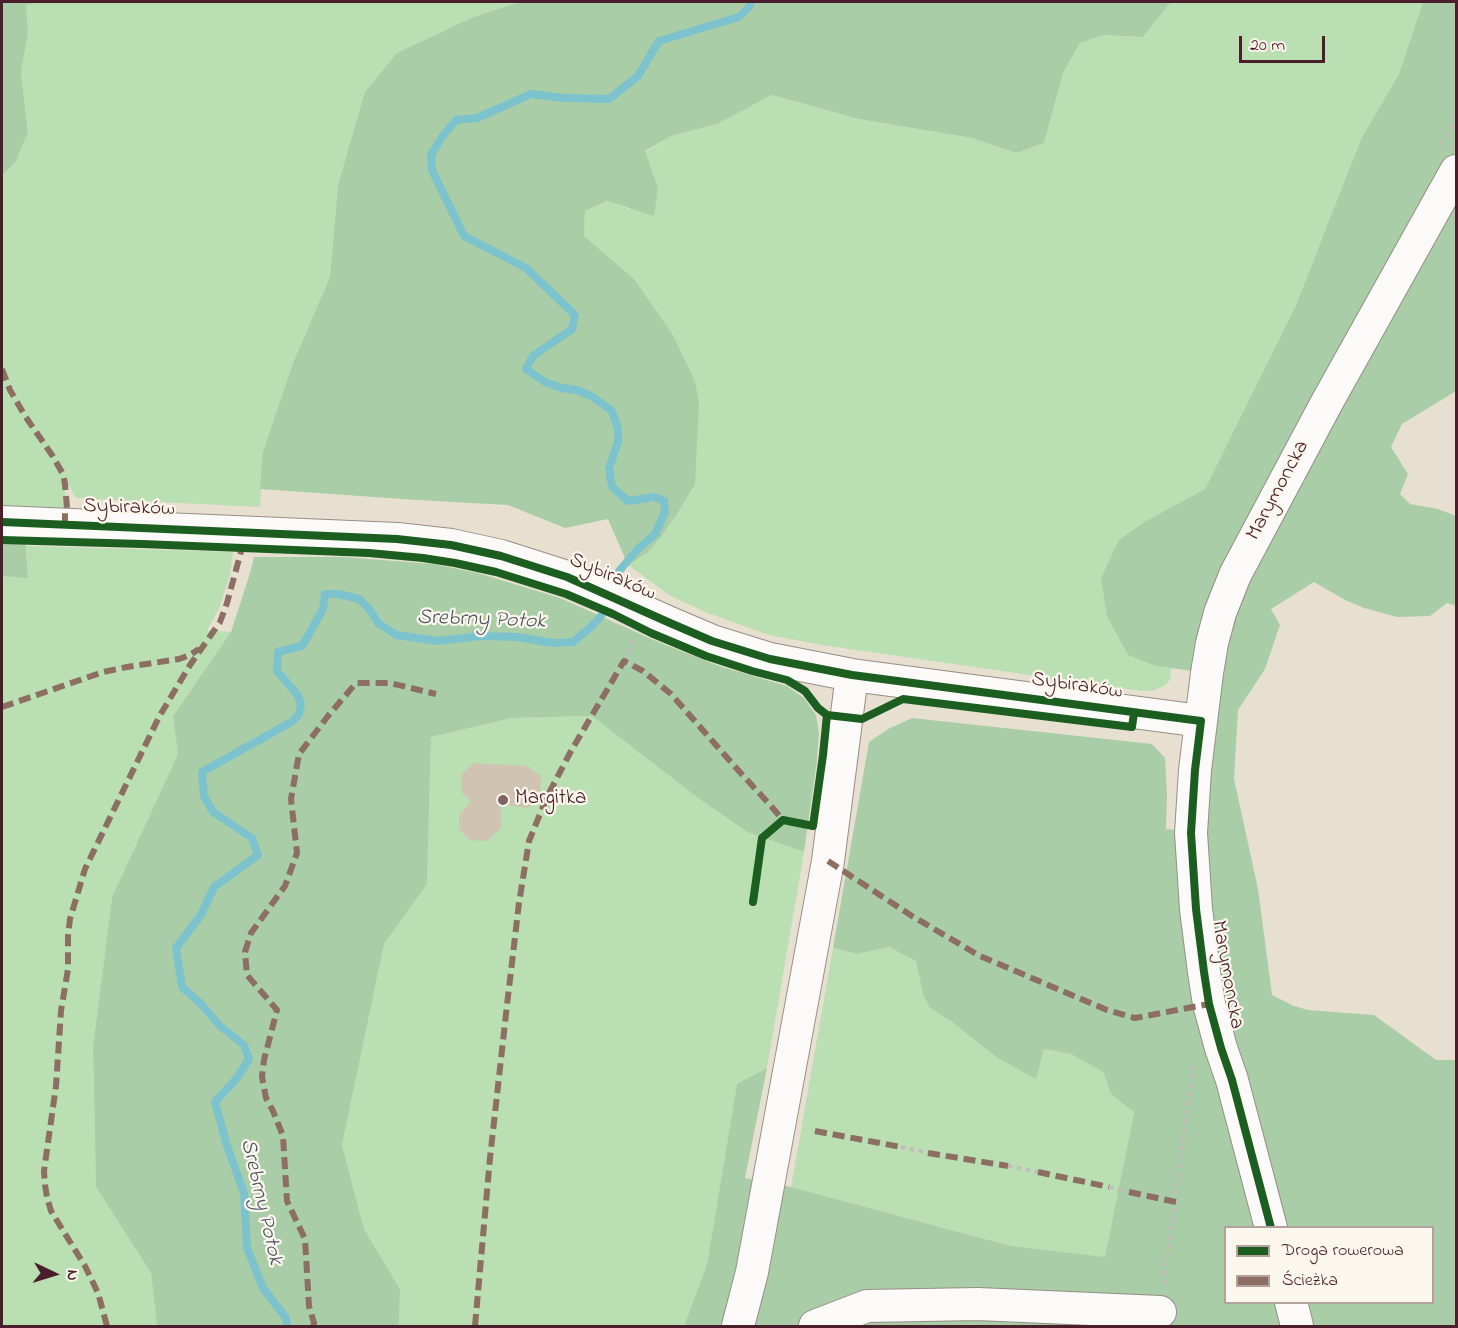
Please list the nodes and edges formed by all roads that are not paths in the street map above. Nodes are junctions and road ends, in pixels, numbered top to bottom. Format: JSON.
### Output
{"nodes":[{"id":1,"x":1456,"y":171,"type":"edge"},
{"id":2,"x":2,"y":522,"type":"edge"},
{"id":3,"x":852,"y":675,"type":"junction"},
{"id":4,"x":1201,"y":721,"type":"junction"},
{"id":5,"x":1271,"y":1226,"type":"edge"},
{"id":6,"x":1292,"y":1304,"type":"edge"},
{"id":7,"x":1160,"y":1312,"type":"road end"},
{"id":8,"x":738,"y":1326,"type":"edge"},
{"id":9,"x":815,"y":1326,"type":"edge"},
{"id":10,"x":1297,"y":1326,"type":"edge"}],
"edges":[{"from":1,"to":4,"type":"street","name":"Marymoncka"},
{"from":2,"to":3,"type":"street","name":"Sybiraków"},
{"from":3,"to":4,"type":"street","name":"Sybiraków"},
{"from":3,"to":8,"type":"street"},
{"from":4,"to":5,"type":"street","name":"Marymoncka"},
{"from":6,"to":10,"type":"street"},
{"from":7,"to":9,"type":"street"}]}
